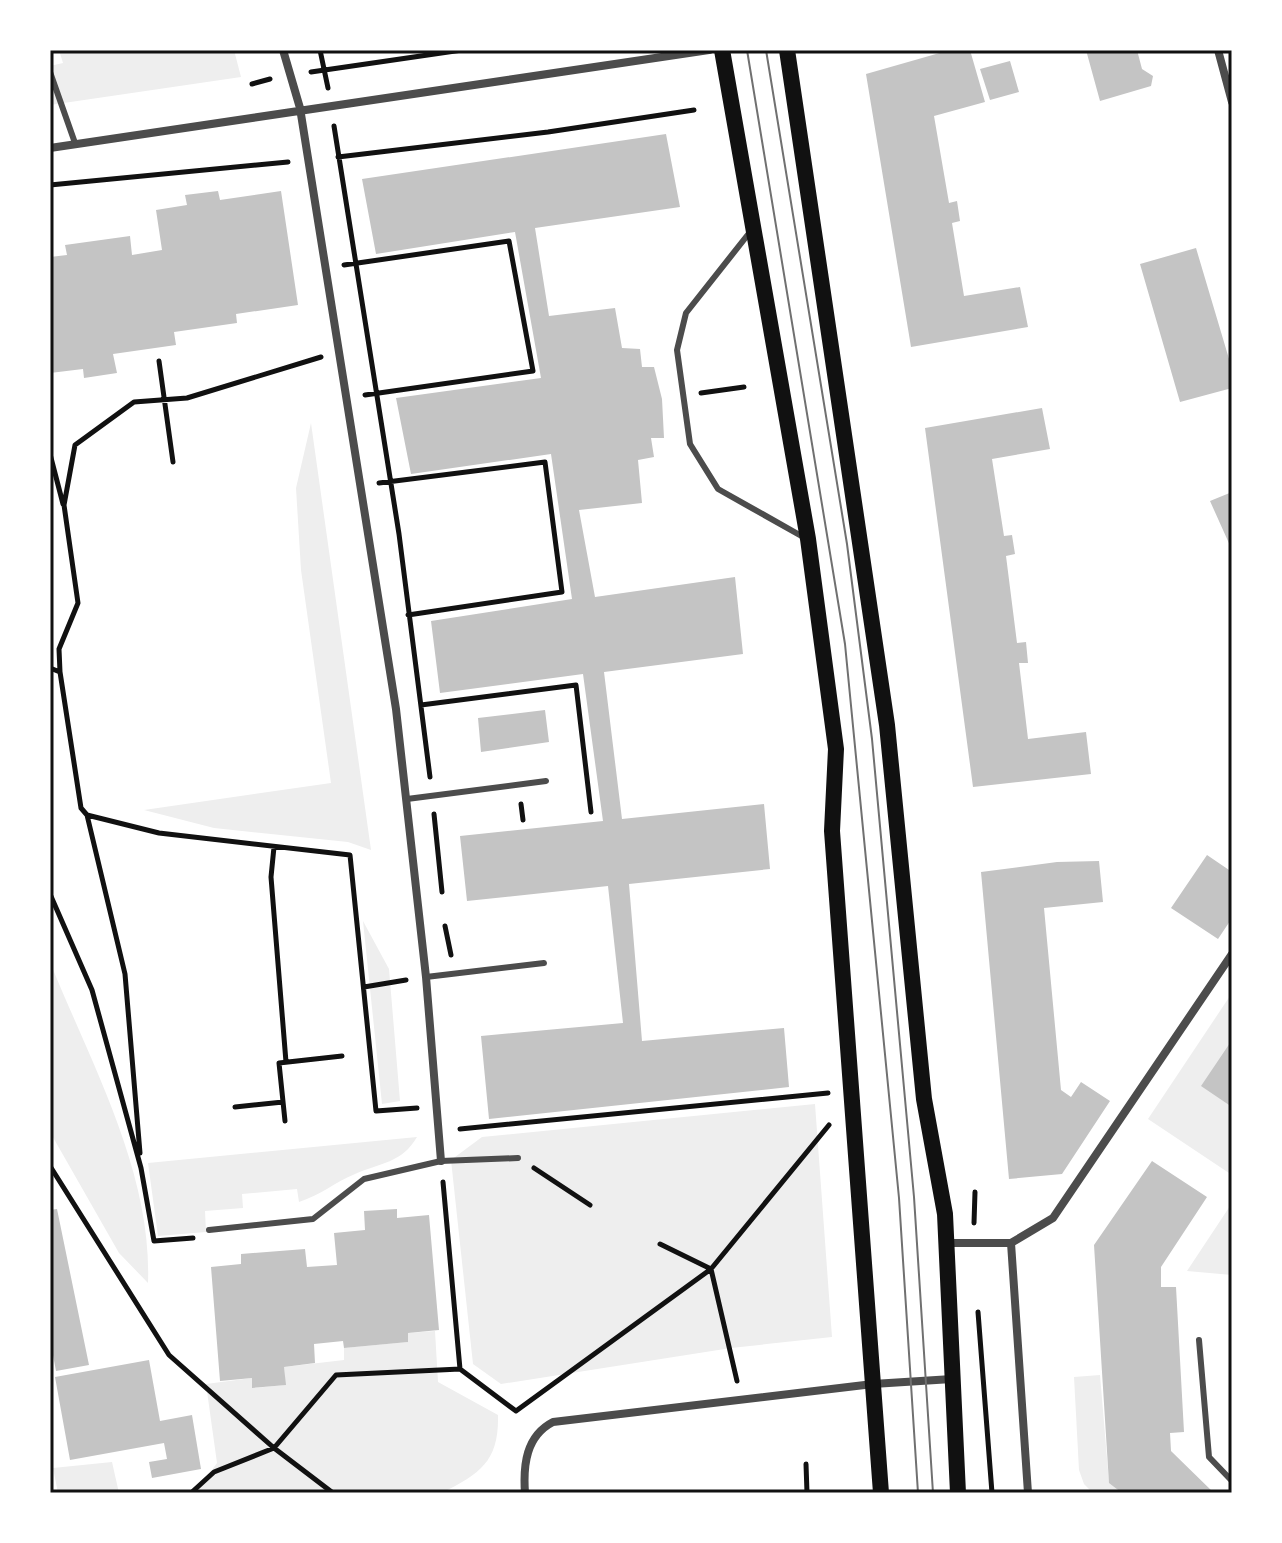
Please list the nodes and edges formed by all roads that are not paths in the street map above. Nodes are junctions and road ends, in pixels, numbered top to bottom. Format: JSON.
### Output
{"nodes":[{"id":1,"x":283,"y":50,"type":"edge"},
{"id":2,"x":709,"y":50,"type":"edge"},
{"id":3,"x":722,"y":50,"type":"edge"},
{"id":4,"x":787,"y":50,"type":"edge"},
{"id":5,"x":1218,"y":50,"type":"edge"},
{"id":6,"x":50,"y":72,"type":"edge"},
{"id":7,"x":1232,"y":102,"type":"edge"},
{"id":8,"x":300,"y":108,"type":"junction"},
{"id":9,"x":75,"y":143,"type":"junction"},
{"id":10,"x":50,"y":148,"type":"edge"},
{"id":11,"x":752,"y":229,"type":"junction"},
{"id":12,"x":808,"y":539,"type":"junction"},
{"id":13,"x":546,"y":781,"type":"dead end"},
{"id":14,"x":407,"y":799,"type":"junction"},
{"id":15,"x":1232,"y":954,"type":"edge"},
{"id":16,"x":544,"y":963,"type":"dead end"},
{"id":17,"x":426,"y":977,"type":"junction"},
{"id":18,"x":518,"y":1158,"type":"road end"},
{"id":19,"x":441,"y":1161,"type":"junction"},
{"id":20,"x":209,"y":1230,"type":"road end"},
{"id":21,"x":946,"y":1243,"type":"junction"},
{"id":22,"x":1011,"y":1243,"type":"junction"},
{"id":23,"x":1199,"y":1340,"type":"dead end"},
{"id":24,"x":952,"y":1379,"type":"junction"},
{"id":25,"x":873,"y":1384,"type":"junction"},
{"id":26,"x":1232,"y":1481,"type":"edge"},
{"id":27,"x":525,"y":1493,"type":"edge"},
{"id":28,"x":881,"y":1493,"type":"edge"},
{"id":29,"x":958,"y":1493,"type":"edge"},
{"id":30,"x":1028,"y":1493,"type":"edge"}],
"edges":[{"from":1,"to":8,"type":"street"},
{"from":2,"to":8,"type":"street"},
{"from":3,"to":11,"type":"main road"},
{"from":4,"to":21,"type":"main road"},
{"from":5,"to":7,"type":"street"},
{"from":6,"to":9,"type":"lane"},
{"from":8,"to":9,"type":"street"},
{"from":8,"to":14,"type":"street"},
{"from":9,"to":10,"type":"street"},
{"from":11,"to":12,"type":"main road"},
{"from":11,"to":12,"type":"lane"},
{"from":12,"to":25,"type":"main road"},
{"from":13,"to":14,"type":"lane"},
{"from":14,"to":17,"type":"street"},
{"from":15,"to":22,"type":"street"},
{"from":16,"to":17,"type":"lane"},
{"from":17,"to":19,"type":"street"},
{"from":18,"to":19,"type":"lane"},
{"from":19,"to":20,"type":"lane"},
{"from":21,"to":22,"type":"street"},
{"from":21,"to":24,"type":"main road"},
{"from":22,"to":30,"type":"street"},
{"from":23,"to":26,"type":"lane"},
{"from":24,"to":25,"type":"street"},
{"from":24,"to":29,"type":"main road"},
{"from":25,"to":27,"type":"street"},
{"from":25,"to":28,"type":"main road"}]}
